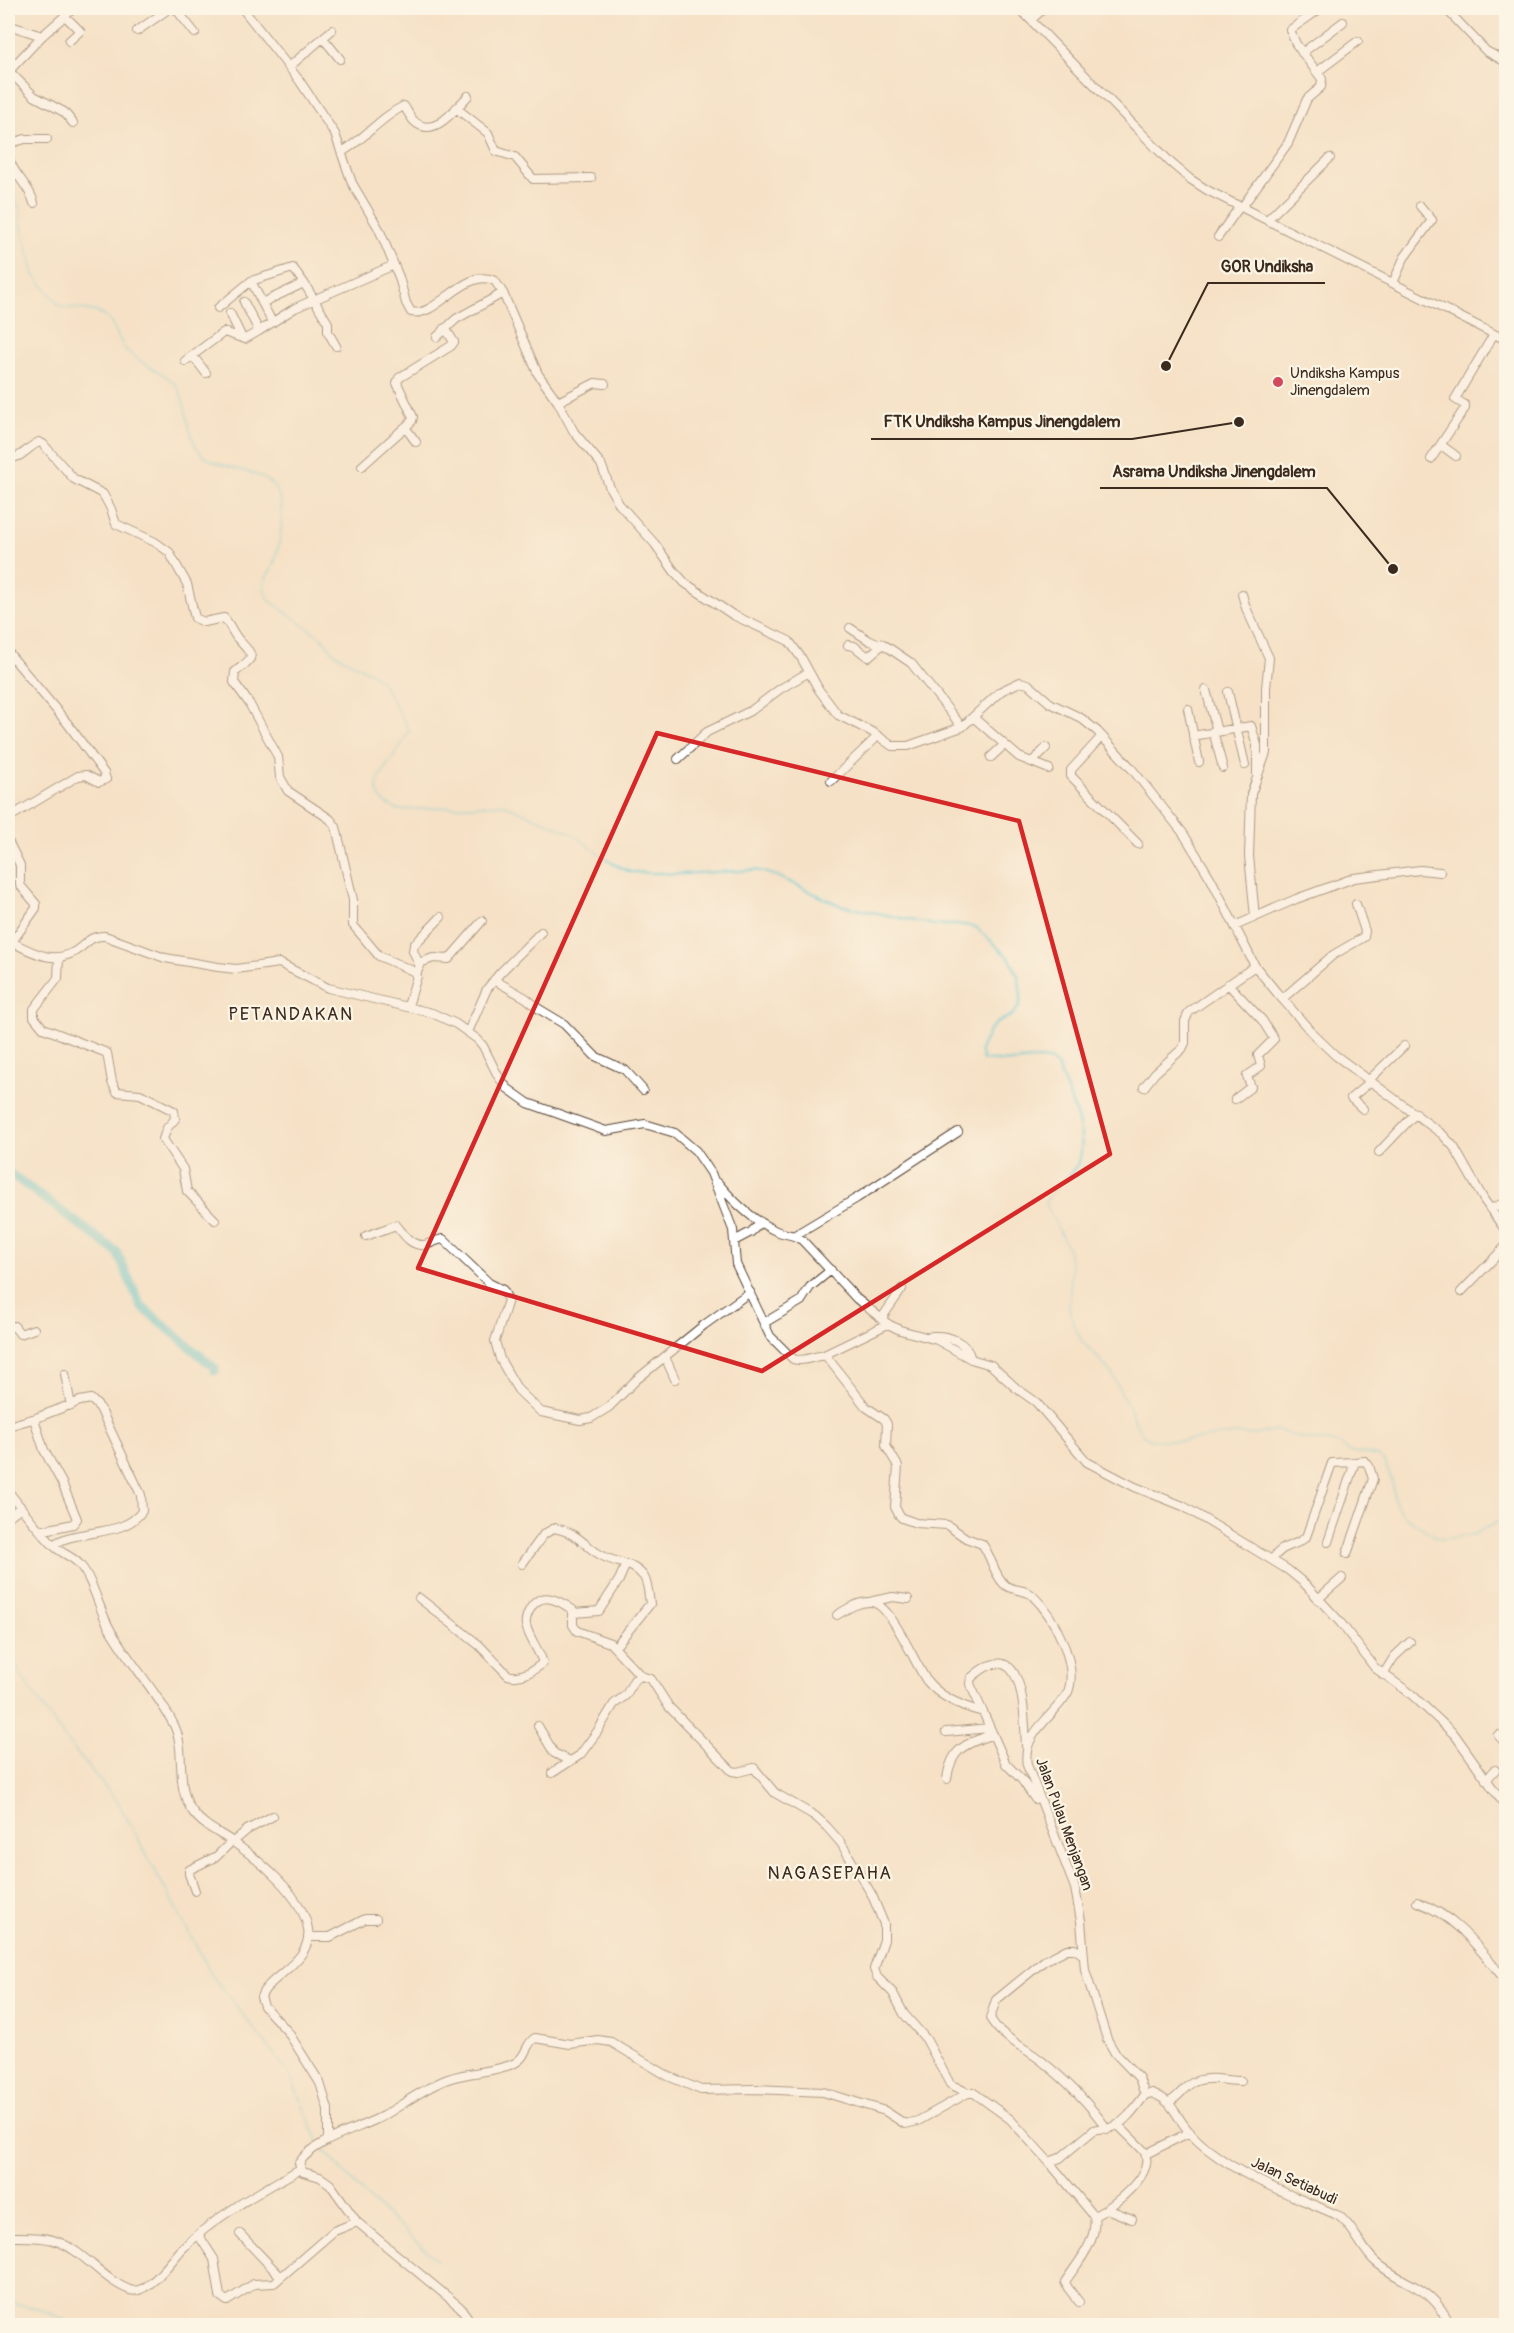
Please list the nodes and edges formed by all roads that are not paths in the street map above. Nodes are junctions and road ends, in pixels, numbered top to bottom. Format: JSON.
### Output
{"nodes":[{"id":1,"x":74,"y":8,"type":"edge"},
{"id":2,"x":170,"y":8,"type":"edge"},
{"id":3,"x":174,"y":8,"type":"edge"},
{"id":4,"x":242,"y":8,"type":"edge"},
{"id":5,"x":1019,"y":8,"type":"edge"},
{"id":6,"x":1044,"y":8,"type":"edge"},
{"id":7,"x":1321,"y":8,"type":"edge"},
{"id":8,"x":1449,"y":12,"type":"dead end"},
{"id":9,"x":65,"y":16,"type":"junction"},
{"id":10,"x":1031,"y":20,"type":"junction"},
{"id":11,"x":1343,"y":22,"type":"dead end"},
{"id":12,"x":8,"y":25,"type":"edge"},
{"id":13,"x":332,"y":30,"type":"dead end"},
{"id":14,"x":137,"y":31,"type":"dead end"},
{"id":15,"x":195,"y":33,"type":"dead end"},
{"id":16,"x":42,"y":36,"type":"junction"},
{"id":17,"x":323,"y":38,"type":"junction"},
{"id":18,"x":69,"y":41,"type":"dead end"},
{"id":19,"x":1358,"y":41,"type":"dead end"},
{"id":20,"x":1302,"y":53,"type":"junction"},
{"id":21,"x":340,"y":59,"type":"dead end"},
{"id":22,"x":1506,"y":62,"type":"edge"},
{"id":23,"x":289,"y":67,"type":"junction"},
{"id":24,"x":8,"y":72,"type":"edge"},
{"id":25,"x":1317,"y":72,"type":"junction"},
{"id":26,"x":468,"y":96,"type":"dead end"},
{"id":27,"x":456,"y":108,"type":"junction"},
{"id":28,"x":74,"y":123,"type":"dead end"},
{"id":29,"x":46,"y":139,"type":"dead end"},
{"id":30,"x":8,"y":144,"type":"edge"},
{"id":31,"x":342,"y":152,"type":"junction"},
{"id":32,"x":8,"y":156,"type":"edge"},
{"id":33,"x":1330,"y":158,"type":"dead end"},
{"id":34,"x":591,"y":178,"type":"dead end"},
{"id":35,"x":34,"y":203,"type":"dead end"},
{"id":36,"x":1241,"y":207,"type":"junction"},
{"id":37,"x":1420,"y":207,"type":"dead end"},
{"id":38,"x":1267,"y":220,"type":"junction"},
{"id":39,"x":1218,"y":237,"type":"dead end"},
{"id":40,"x":394,"y":265,"type":"junction"},
{"id":41,"x":251,"y":281,"type":"junction"},
{"id":42,"x":304,"y":284,"type":"junction"},
{"id":43,"x":1393,"y":284,"type":"junction"},
{"id":44,"x":503,"y":293,"type":"junction"},
{"id":45,"x":313,"y":300,"type":"junction"},
{"id":46,"x":244,"y":302,"type":"dead end"},
{"id":47,"x":262,"y":303,"type":"junction"},
{"id":48,"x":219,"y":308,"type":"dead end"},
{"id":49,"x":230,"y":312,"type":"dead end"},
{"id":50,"x":272,"y":321,"type":"junction"},
{"id":51,"x":446,"y":328,"type":"junction"},
{"id":52,"x":259,"y":331,"type":"junction"},
{"id":53,"x":1494,"y":334,"type":"junction"},
{"id":54,"x":437,"y":337,"type":"dead end"},
{"id":55,"x":242,"y":338,"type":"junction"},
{"id":56,"x":1506,"y":340,"type":"edge"},
{"id":57,"x":336,"y":346,"type":"dead end"},
{"id":58,"x":193,"y":356,"type":"junction"},
{"id":59,"x":185,"y":361,"type":"dead end"},
{"id":60,"x":206,"y":373,"type":"dead end"},
{"id":61,"x":605,"y":384,"type":"dead end"},
{"id":62,"x":558,"y":402,"type":"junction"},
{"id":63,"x":405,"y":427,"type":"junction"},
{"id":64,"x":416,"y":442,"type":"dead end"},
{"id":65,"x":1441,"y":445,"type":"junction"},
{"id":66,"x":1456,"y":456,"type":"dead end"},
{"id":67,"x":8,"y":458,"type":"edge"},
{"id":68,"x":1431,"y":459,"type":"dead end"},
{"id":69,"x":362,"y":466,"type":"dead end"},
{"id":70,"x":1242,"y":594,"type":"dead end"},
{"id":71,"x":850,"y":628,"type":"dead end"},
{"id":72,"x":883,"y":644,"type":"junction"},
{"id":73,"x":848,"y":645,"type":"dead end"},
{"id":74,"x":8,"y":652,"type":"edge"},
{"id":75,"x":809,"y":672,"type":"junction"},
{"id":76,"x":1206,"y":690,"type":"dead end"},
{"id":77,"x":1228,"y":692,"type":"dead end"},
{"id":78,"x":1188,"y":709,"type":"dead end"},
{"id":79,"x":974,"y":718,"type":"junction"},
{"id":80,"x":962,"y":727,"type":"junction"},
{"id":81,"x":1235,"y":727,"type":"junction"},
{"id":82,"x":1215,"y":731,"type":"junction"},
{"id":83,"x":878,"y":736,"type":"junction"},
{"id":84,"x":1102,"y":736,"type":"junction"},
{"id":85,"x":1193,"y":736,"type":"junction"},
{"id":86,"x":1004,"y":745,"type":"junction"},
{"id":87,"x":1046,"y":748,"type":"dead end"},
{"id":88,"x":992,"y":757,"type":"dead end"},
{"id":89,"x":678,"y":759,"type":"dead end"},
{"id":90,"x":1033,"y":761,"type":"junction"},
{"id":91,"x":1199,"y":762,"type":"dead end"},
{"id":92,"x":1245,"y":765,"type":"dead end"},
{"id":93,"x":1223,"y":768,"type":"dead end"},
{"id":94,"x":1049,"y":769,"type":"dead end"},
{"id":95,"x":1257,"y":775,"type":"junction"},
{"id":96,"x":831,"y":781,"type":"dead end"},
{"id":97,"x":8,"y":818,"type":"edge"},
{"id":98,"x":8,"y":841,"type":"edge"},
{"id":99,"x":1138,"y":844,"type":"dead end"},
{"id":100,"x":1440,"y":872,"type":"dead end"},
{"id":101,"x":1356,"y":904,"type":"dead end"},
{"id":102,"x":441,"y":917,"type":"dead end"},
{"id":103,"x":1255,"y":917,"type":"junction"},
{"id":104,"x":482,"y":921,"type":"dead end"},
{"id":105,"x":1235,"y":926,"type":"junction"},
{"id":106,"x":541,"y":932,"type":"dead end"},
{"id":107,"x":9,"y":940,"type":"edge"},
{"id":108,"x":59,"y":957,"type":"junction"},
{"id":109,"x":420,"y":963,"type":"junction"},
{"id":110,"x":1255,"y":966,"type":"junction"},
{"id":111,"x":416,"y":974,"type":"junction"},
{"id":112,"x":494,"y":980,"type":"junction"},
{"id":113,"x":1228,"y":984,"type":"junction"},
{"id":114,"x":1282,"y":999,"type":"junction"},
{"id":115,"x":408,"y":1006,"type":"junction"},
{"id":116,"x":468,"y":1032,"type":"junction"},
{"id":117,"x":1404,"y":1046,"type":"dead end"},
{"id":118,"x":1350,"y":1054,"type":"dead end"},
{"id":119,"x":1345,"y":1063,"type":"junction"},
{"id":120,"x":1369,"y":1081,"type":"junction"},
{"id":121,"x":1144,"y":1087,"type":"dead end"},
{"id":122,"x":643,"y":1090,"type":"dead end"},
{"id":123,"x":1235,"y":1099,"type":"dead end"},
{"id":124,"x":1363,"y":1109,"type":"dead end"},
{"id":125,"x":1416,"y":1113,"type":"junction"},
{"id":126,"x":958,"y":1132,"type":"dead end"},
{"id":127,"x":1379,"y":1152,"type":"dead end"},
{"id":128,"x":715,"y":1180,"type":"junction"},
{"id":129,"x":1506,"y":1202,"type":"edge"},
{"id":130,"x":1490,"y":1209,"type":"junction"},
{"id":131,"x":215,"y":1220,"type":"dead end"},
{"id":132,"x":761,"y":1222,"type":"junction"},
{"id":133,"x":1506,"y":1231,"type":"edge"},
{"id":134,"x":795,"y":1235,"type":"junction"},
{"id":135,"x":366,"y":1236,"type":"dead end"},
{"id":136,"x":734,"y":1241,"type":"junction"},
{"id":137,"x":1506,"y":1246,"type":"edge"},
{"id":138,"x":831,"y":1270,"type":"junction"},
{"id":139,"x":902,"y":1289,"type":"dead end"},
{"id":140,"x":750,"y":1292,"type":"junction"},
{"id":141,"x":1461,"y":1292,"type":"dead end"},
{"id":142,"x":880,"y":1319,"type":"junction"},
{"id":143,"x":764,"y":1323,"type":"junction"},
{"id":144,"x":888,"y":1324,"type":"junction"},
{"id":145,"x":8,"y":1328,"type":"edge"},
{"id":146,"x":34,"y":1329,"type":"dead end"},
{"id":147,"x":824,"y":1355,"type":"junction"},
{"id":148,"x":666,"y":1358,"type":"junction"},
{"id":149,"x":65,"y":1374,"type":"dead end"},
{"id":150,"x":675,"y":1379,"type":"dead end"},
{"id":151,"x":71,"y":1406,"type":"junction"},
{"id":152,"x":34,"y":1419,"type":"junction"},
{"id":153,"x":8,"y":1426,"type":"edge"},
{"id":154,"x":1354,"y":1462,"type":"junction"},
{"id":155,"x":8,"y":1491,"type":"edge"},
{"id":156,"x":21,"y":1508,"type":"junction"},
{"id":157,"x":8,"y":1517,"type":"edge"},
{"id":158,"x":40,"y":1532,"type":"junction"},
{"id":159,"x":1328,"y":1542,"type":"dead end"},
{"id":160,"x":53,"y":1545,"type":"junction"},
{"id":161,"x":1347,"y":1554,"type":"dead end"},
{"id":162,"x":1272,"y":1560,"type":"junction"},
{"id":163,"x":522,"y":1564,"type":"dead end"},
{"id":164,"x":626,"y":1564,"type":"junction"},
{"id":165,"x":1342,"y":1578,"type":"dead end"},
{"id":166,"x":419,"y":1598,"type":"dead end"},
{"id":167,"x":908,"y":1599,"type":"dead end"},
{"id":168,"x":1318,"y":1599,"type":"junction"},
{"id":169,"x":873,"y":1601,"type":"junction"},
{"id":170,"x":574,"y":1613,"type":"junction"},
{"id":171,"x":837,"y":1615,"type":"dead end"},
{"id":172,"x":1410,"y":1642,"type":"dead end"},
{"id":173,"x":615,"y":1647,"type":"junction"},
{"id":174,"x":1383,"y":1675,"type":"junction"},
{"id":175,"x":641,"y":1676,"type":"junction"},
{"id":176,"x":984,"y":1712,"type":"junction"},
{"id":177,"x":538,"y":1726,"type":"dead end"},
{"id":178,"x":992,"y":1731,"type":"junction"},
{"id":179,"x":946,"y":1732,"type":"dead end"},
{"id":180,"x":1498,"y":1735,"type":"dead end"},
{"id":181,"x":1506,"y":1744,"type":"edge"},
{"id":182,"x":1026,"y":1748,"type":"junction"},
{"id":183,"x":570,"y":1761,"type":"junction"},
{"id":184,"x":1495,"y":1770,"type":"dead end"},
{"id":185,"x":552,"y":1773,"type":"dead end"},
{"id":186,"x":947,"y":1779,"type":"dead end"},
{"id":187,"x":1486,"y":1780,"type":"junction"},
{"id":188,"x":1506,"y":1807,"type":"edge"},
{"id":189,"x":1045,"y":1814,"type":"junction"},
{"id":190,"x":273,"y":1816,"type":"dead end"},
{"id":191,"x":233,"y":1842,"type":"junction"},
{"id":192,"x":195,"y":1891,"type":"dead end"},
{"id":193,"x":1417,"y":1902,"type":"dead end"},
{"id":194,"x":376,"y":1919,"type":"dead end"},
{"id":195,"x":309,"y":1938,"type":"junction"},
{"id":196,"x":1082,"y":1954,"type":"junction"},
{"id":197,"x":1506,"y":1981,"type":"edge"},
{"id":198,"x":1241,"y":2081,"type":"dead end"},
{"id":199,"x":968,"y":2093,"type":"junction"},
{"id":200,"x":1145,"y":2095,"type":"junction"},
{"id":201,"x":1169,"y":2102,"type":"junction"},
{"id":202,"x":1117,"y":2124,"type":"junction"},
{"id":203,"x":1107,"y":2129,"type":"junction"},
{"id":204,"x":1190,"y":2132,"type":"junction"},
{"id":205,"x":323,"y":2143,"type":"junction"},
{"id":206,"x":1146,"y":2154,"type":"junction"},
{"id":207,"x":1049,"y":2162,"type":"junction"},
{"id":208,"x":300,"y":2169,"type":"junction"},
{"id":209,"x":1107,"y":2209,"type":"junction"},
{"id":210,"x":1094,"y":2216,"type":"junction"},
{"id":211,"x":1132,"y":2219,"type":"dead end"},
{"id":212,"x":357,"y":2222,"type":"junction"},
{"id":213,"x":240,"y":2234,"type":"dead end"},
{"id":214,"x":199,"y":2236,"type":"junction"},
{"id":215,"x":8,"y":2237,"type":"edge"},
{"id":216,"x":281,"y":2277,"type":"junction"},
{"id":217,"x":1079,"y":2302,"type":"dead end"},
{"id":218,"x":471,"y":2325,"type":"edge"},
{"id":219,"x":1451,"y":2325,"type":"edge"}],
"edges":[{"from":1,"to":9,"type":"street"},
{"from":2,"to":14,"type":"street"},
{"from":3,"to":15,"type":"street"},
{"from":4,"to":23,"type":"street"},
{"from":5,"to":10,"type":"street"},
{"from":6,"to":10,"type":"street"},
{"from":7,"to":20,"type":"street"},
{"from":8,"to":22,"type":"street"},
{"from":9,"to":16,"type":"street"},
{"from":9,"to":18,"type":"street"},
{"from":10,"to":36,"type":"street"},
{"from":11,"to":20,"type":"street"},
{"from":12,"to":16,"type":"street"},
{"from":13,"to":17,"type":"street"},
{"from":16,"to":24,"type":"street"},
{"from":17,"to":21,"type":"street"},
{"from":17,"to":23,"type":"street"},
{"from":19,"to":25,"type":"street"},
{"from":20,"to":25,"type":"street"},
{"from":23,"to":31,"type":"street"},
{"from":24,"to":28,"type":"street"},
{"from":25,"to":36,"type":"street"},
{"from":26,"to":27,"type":"street"},
{"from":27,"to":31,"type":"street"},
{"from":27,"to":34,"type":"street"},
{"from":29,"to":30,"type":"street"},
{"from":31,"to":40,"type":"street"},
{"from":32,"to":35,"type":"street"},
{"from":33,"to":38,"type":"street"},
{"from":36,"to":38,"type":"street"},
{"from":36,"to":39,"type":"street"},
{"from":37,"to":43,"type":"street"},
{"from":38,"to":43,"type":"street"},
{"from":40,"to":44,"type":"street"},
{"from":40,"to":45,"type":"street"},
{"from":41,"to":42,"type":"street"},
{"from":41,"to":47,"type":"street"},
{"from":41,"to":48,"type":"street"},
{"from":42,"to":45,"type":"street"},
{"from":42,"to":47,"type":"street"},
{"from":43,"to":53,"type":"street"},
{"from":44,"to":51,"type":"street"},
{"from":44,"to":62,"type":"street"},
{"from":45,"to":50,"type":"street"},
{"from":45,"to":57,"type":"street"},
{"from":46,"to":52,"type":"street"},
{"from":47,"to":50,"type":"street"},
{"from":49,"to":55,"type":"street"},
{"from":50,"to":52,"type":"street"},
{"from":51,"to":54,"type":"street"},
{"from":51,"to":63,"type":"street"},
{"from":52,"to":55,"type":"street"},
{"from":53,"to":56,"type":"street"},
{"from":53,"to":65,"type":"street"},
{"from":55,"to":58,"type":"street"},
{"from":58,"to":59,"type":"street"},
{"from":58,"to":60,"type":"street"},
{"from":61,"to":62,"type":"street"},
{"from":62,"to":75,"type":"street"},
{"from":63,"to":64,"type":"street"},
{"from":63,"to":69,"type":"street"},
{"from":65,"to":66,"type":"street"},
{"from":65,"to":68,"type":"street"},
{"from":67,"to":111,"type":"street"},
{"from":70,"to":95,"type":"street"},
{"from":71,"to":72,"type":"street"},
{"from":72,"to":73,"type":"street"},
{"from":72,"to":80,"type":"street"},
{"from":74,"to":97,"type":"street"},
{"from":75,"to":83,"type":"street"},
{"from":75,"to":89,"type":"street"},
{"from":76,"to":82,"type":"street"},
{"from":77,"to":81,"type":"street"},
{"from":78,"to":85,"type":"street"},
{"from":79,"to":80,"type":"street"},
{"from":79,"to":84,"type":"street"},
{"from":79,"to":86,"type":"street"},
{"from":80,"to":83,"type":"street"},
{"from":81,"to":82,"type":"street"},
{"from":81,"to":92,"type":"street"},
{"from":81,"to":95,"type":"street"},
{"from":82,"to":85,"type":"street"},
{"from":82,"to":93,"type":"street"},
{"from":83,"to":96,"type":"street"},
{"from":84,"to":99,"type":"street"},
{"from":84,"to":105,"type":"street"},
{"from":85,"to":91,"type":"street"},
{"from":86,"to":88,"type":"street"},
{"from":86,"to":90,"type":"street"},
{"from":87,"to":90,"type":"street"},
{"from":90,"to":94,"type":"street"},
{"from":95,"to":103,"type":"street"},
{"from":98,"to":107,"type":"street"},
{"from":100,"to":103,"type":"street"},
{"from":101,"to":114,"type":"street"},
{"from":102,"to":109,"type":"street"},
{"from":103,"to":105,"type":"street"},
{"from":104,"to":109,"type":"street"},
{"from":105,"to":110,"type":"street"},
{"from":106,"to":112,"type":"street"},
{"from":107,"to":108,"type":"street"},
{"from":108,"to":115,"type":"street"},
{"from":108,"to":131,"type":"street"},
{"from":109,"to":111,"type":"street"},
{"from":110,"to":113,"type":"street"},
{"from":110,"to":114,"type":"street"},
{"from":111,"to":115,"type":"street"},
{"from":112,"to":116,"type":"street"},
{"from":112,"to":122,"type":"street"},
{"from":113,"to":121,"type":"street"},
{"from":113,"to":123,"type":"street"},
{"from":114,"to":119,"type":"street"},
{"from":115,"to":116,"type":"street"},
{"from":116,"to":128,"type":"street"},
{"from":117,"to":120,"type":"street"},
{"from":118,"to":119,"type":"street"},
{"from":119,"to":120,"type":"street"},
{"from":120,"to":124,"type":"street"},
{"from":120,"to":125,"type":"street"},
{"from":125,"to":127,"type":"street"},
{"from":125,"to":130,"type":"street"},
{"from":126,"to":134,"type":"street"},
{"from":128,"to":132,"type":"street"},
{"from":128,"to":136,"type":"street"},
{"from":129,"to":130,"type":"street"},
{"from":130,"to":133,"type":"street"},
{"from":132,"to":134,"type":"street"},
{"from":132,"to":136,"type":"street"},
{"from":134,"to":138,"type":"street"},
{"from":135,"to":148,"type":"street"},
{"from":136,"to":140,"type":"street"},
{"from":137,"to":141,"type":"street"},
{"from":138,"to":142,"type":"street"},
{"from":138,"to":143,"type":"street"},
{"from":139,"to":142,"type":"street"},
{"from":140,"to":143,"type":"street"},
{"from":140,"to":148,"type":"street"},
{"from":142,"to":144,"type":"street"},
{"from":143,"to":147,"type":"street"},
{"from":144,"to":147,"type":"street"},
{"from":144,"to":162,"type":"street"},
{"from":145,"to":146,"type":"street"},
{"from":147,"to":182,"type":"street","name":"Jalan Pulau Menjangan"},
{"from":148,"to":150,"type":"street"},
{"from":149,"to":151,"type":"street"},
{"from":151,"to":152,"type":"street"},
{"from":151,"to":160,"type":"street"},
{"from":152,"to":153,"type":"street"},
{"from":152,"to":158,"type":"street"},
{"from":154,"to":159,"type":"street"},
{"from":154,"to":161,"type":"street"},
{"from":154,"to":162,"type":"street"},
{"from":155,"to":156,"type":"street"},
{"from":156,"to":157,"type":"street"},
{"from":156,"to":158,"type":"street"},
{"from":158,"to":160,"type":"street"},
{"from":160,"to":191,"type":"street"},
{"from":162,"to":168,"type":"street"},
{"from":163,"to":164,"type":"street"},
{"from":164,"to":170,"type":"street"},
{"from":164,"to":173,"type":"street"},
{"from":165,"to":168,"type":"street"},
{"from":166,"to":170,"type":"street"},
{"from":167,"to":169,"type":"street"},
{"from":168,"to":174,"type":"street"},
{"from":169,"to":171,"type":"street"},
{"from":169,"to":176,"type":"street"},
{"from":170,"to":173,"type":"street"},
{"from":172,"to":174,"type":"street"},
{"from":173,"to":175,"type":"street"},
{"from":174,"to":187,"type":"street"},
{"from":175,"to":183,"type":"street"},
{"from":175,"to":199,"type":"street"},
{"from":176,"to":178,"type":"street"},
{"from":176,"to":182,"type":"street"},
{"from":177,"to":183,"type":"street"},
{"from":178,"to":179,"type":"street"},
{"from":178,"to":186,"type":"street"},
{"from":178,"to":189,"type":"street"},
{"from":180,"to":181,"type":"street"},
{"from":182,"to":189,"type":"street","name":"Jalan Pulau Menjangan"},
{"from":183,"to":185,"type":"street"},
{"from":184,"to":187,"type":"street"},
{"from":187,"to":188,"type":"street"},
{"from":189,"to":196,"type":"street","name":"Jalan Pulau Menjangan"},
{"from":190,"to":191,"type":"street"},
{"from":191,"to":192,"type":"street"},
{"from":191,"to":195,"type":"street"},
{"from":193,"to":197,"type":"street"},
{"from":194,"to":195,"type":"street"},
{"from":195,"to":205,"type":"street"},
{"from":196,"to":200,"type":"street","name":"Jalan Pulau Menjangan"},
{"from":196,"to":203,"type":"street"},
{"from":198,"to":201,"type":"street"},
{"from":199,"to":205,"type":"street"},
{"from":199,"to":207,"type":"street"},
{"from":200,"to":201,"type":"street"},
{"from":200,"to":202,"type":"street"},
{"from":201,"to":204,"type":"street","name":"Jalan Setiabudi"},
{"from":202,"to":203,"type":"street"},
{"from":202,"to":206,"type":"street"},
{"from":203,"to":207,"type":"street"},
{"from":204,"to":206,"type":"street"},
{"from":204,"to":219,"type":"street","name":"Jalan Setiabudi"},
{"from":205,"to":208,"type":"street"},
{"from":206,"to":209,"type":"street"},
{"from":207,"to":210,"type":"street"},
{"from":208,"to":212,"type":"street"},
{"from":208,"to":214,"type":"street"},
{"from":209,"to":210,"type":"street"},
{"from":209,"to":211,"type":"street"},
{"from":210,"to":217,"type":"street"},
{"from":212,"to":216,"type":"street"},
{"from":212,"to":218,"type":"street"},
{"from":213,"to":216,"type":"street"},
{"from":214,"to":215,"type":"street"},
{"from":214,"to":216,"type":"street"}]}
